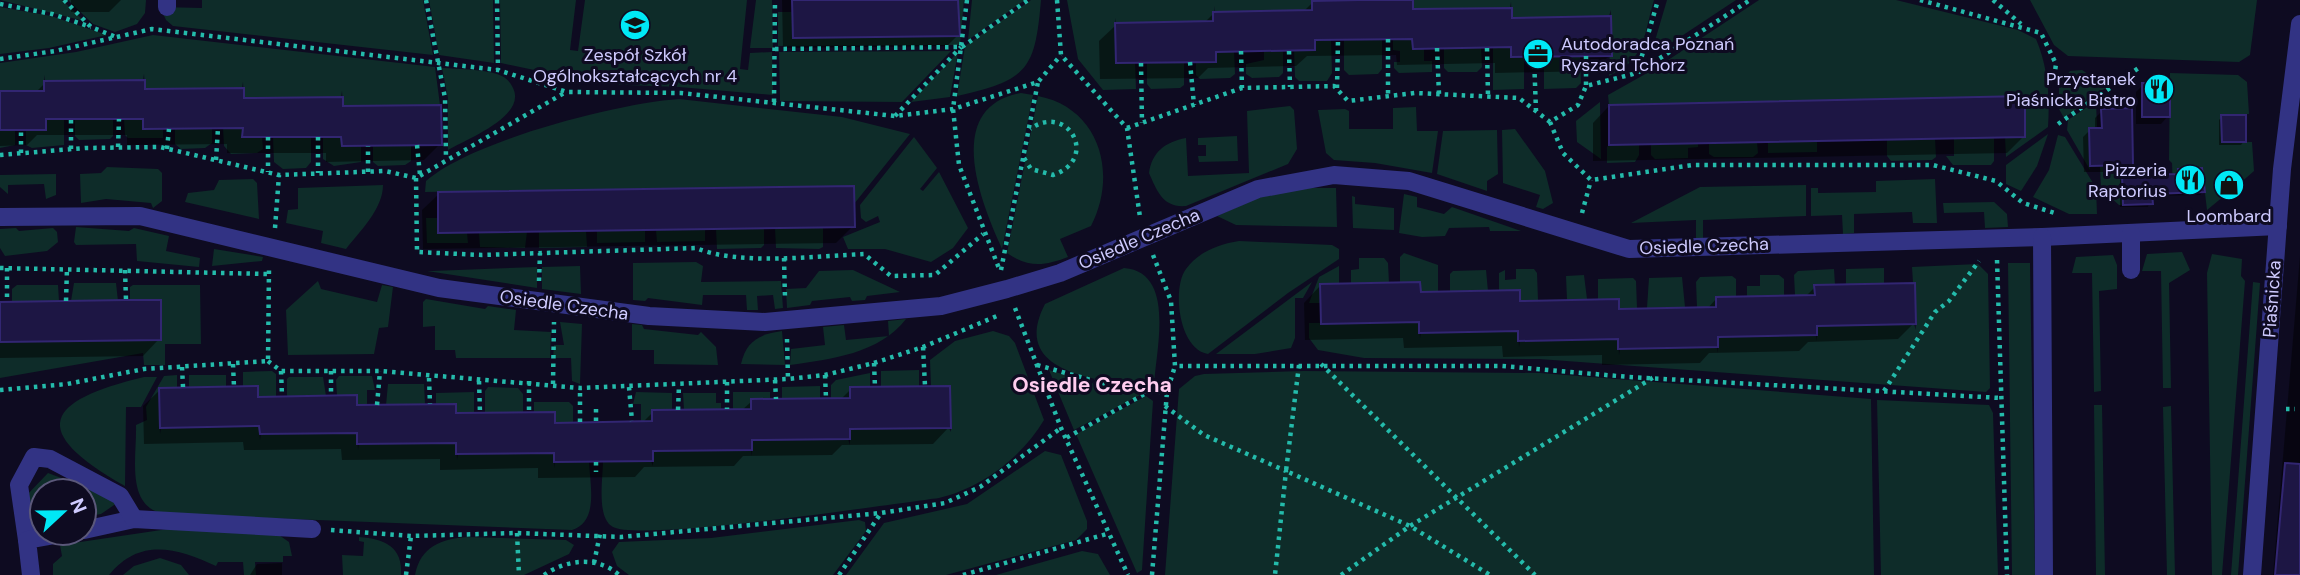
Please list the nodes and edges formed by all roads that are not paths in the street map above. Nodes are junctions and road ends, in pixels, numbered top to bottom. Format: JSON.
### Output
{"nodes":[{"id":1,"x":2300,"y":24,"type":"edge"},
{"id":2,"x":0,"y":217,"type":"edge"},
{"id":3,"x":2277,"y":226,"type":"junction"},
{"id":4,"x":2131,"y":233,"type":"junction"},
{"id":5,"x":2042,"y":237,"type":"junction"},
{"id":6,"x":2131,"y":270,"type":"dead end"},
{"id":7,"x":134,"y":519,"type":"junction"},
{"id":8,"x":98,"y":527,"type":"edge"},
{"id":9,"x":312,"y":529,"type":"road end"},
{"id":10,"x":27,"y":540,"type":"joint"},
{"id":11,"x":31,"y":575,"type":"edge"},
{"id":12,"x":2044,"y":575,"type":"edge"},
{"id":13,"x":2252,"y":575,"type":"edge"}],
"edges":[{"from":1,"to":3,"type":"street","name":"Piaśnicka"},
{"from":2,"to":5,"type":"street","name":"Osiedle Czecha"},
{"from":3,"to":4,"type":"street","name":"Osiedle Czecha"},
{"from":3,"to":13,"type":"street","name":"Piaśnicka"},
{"from":4,"to":5,"type":"street","name":"Osiedle Czecha"},
{"from":4,"to":6,"type":"street"},
{"from":5,"to":12,"type":"street"},
{"from":7,"to":8,"type":"street"},
{"from":7,"to":9,"type":"street"},
{"from":7,"to":10,"type":"street"},
{"from":10,"to":11,"type":"street"}]}
